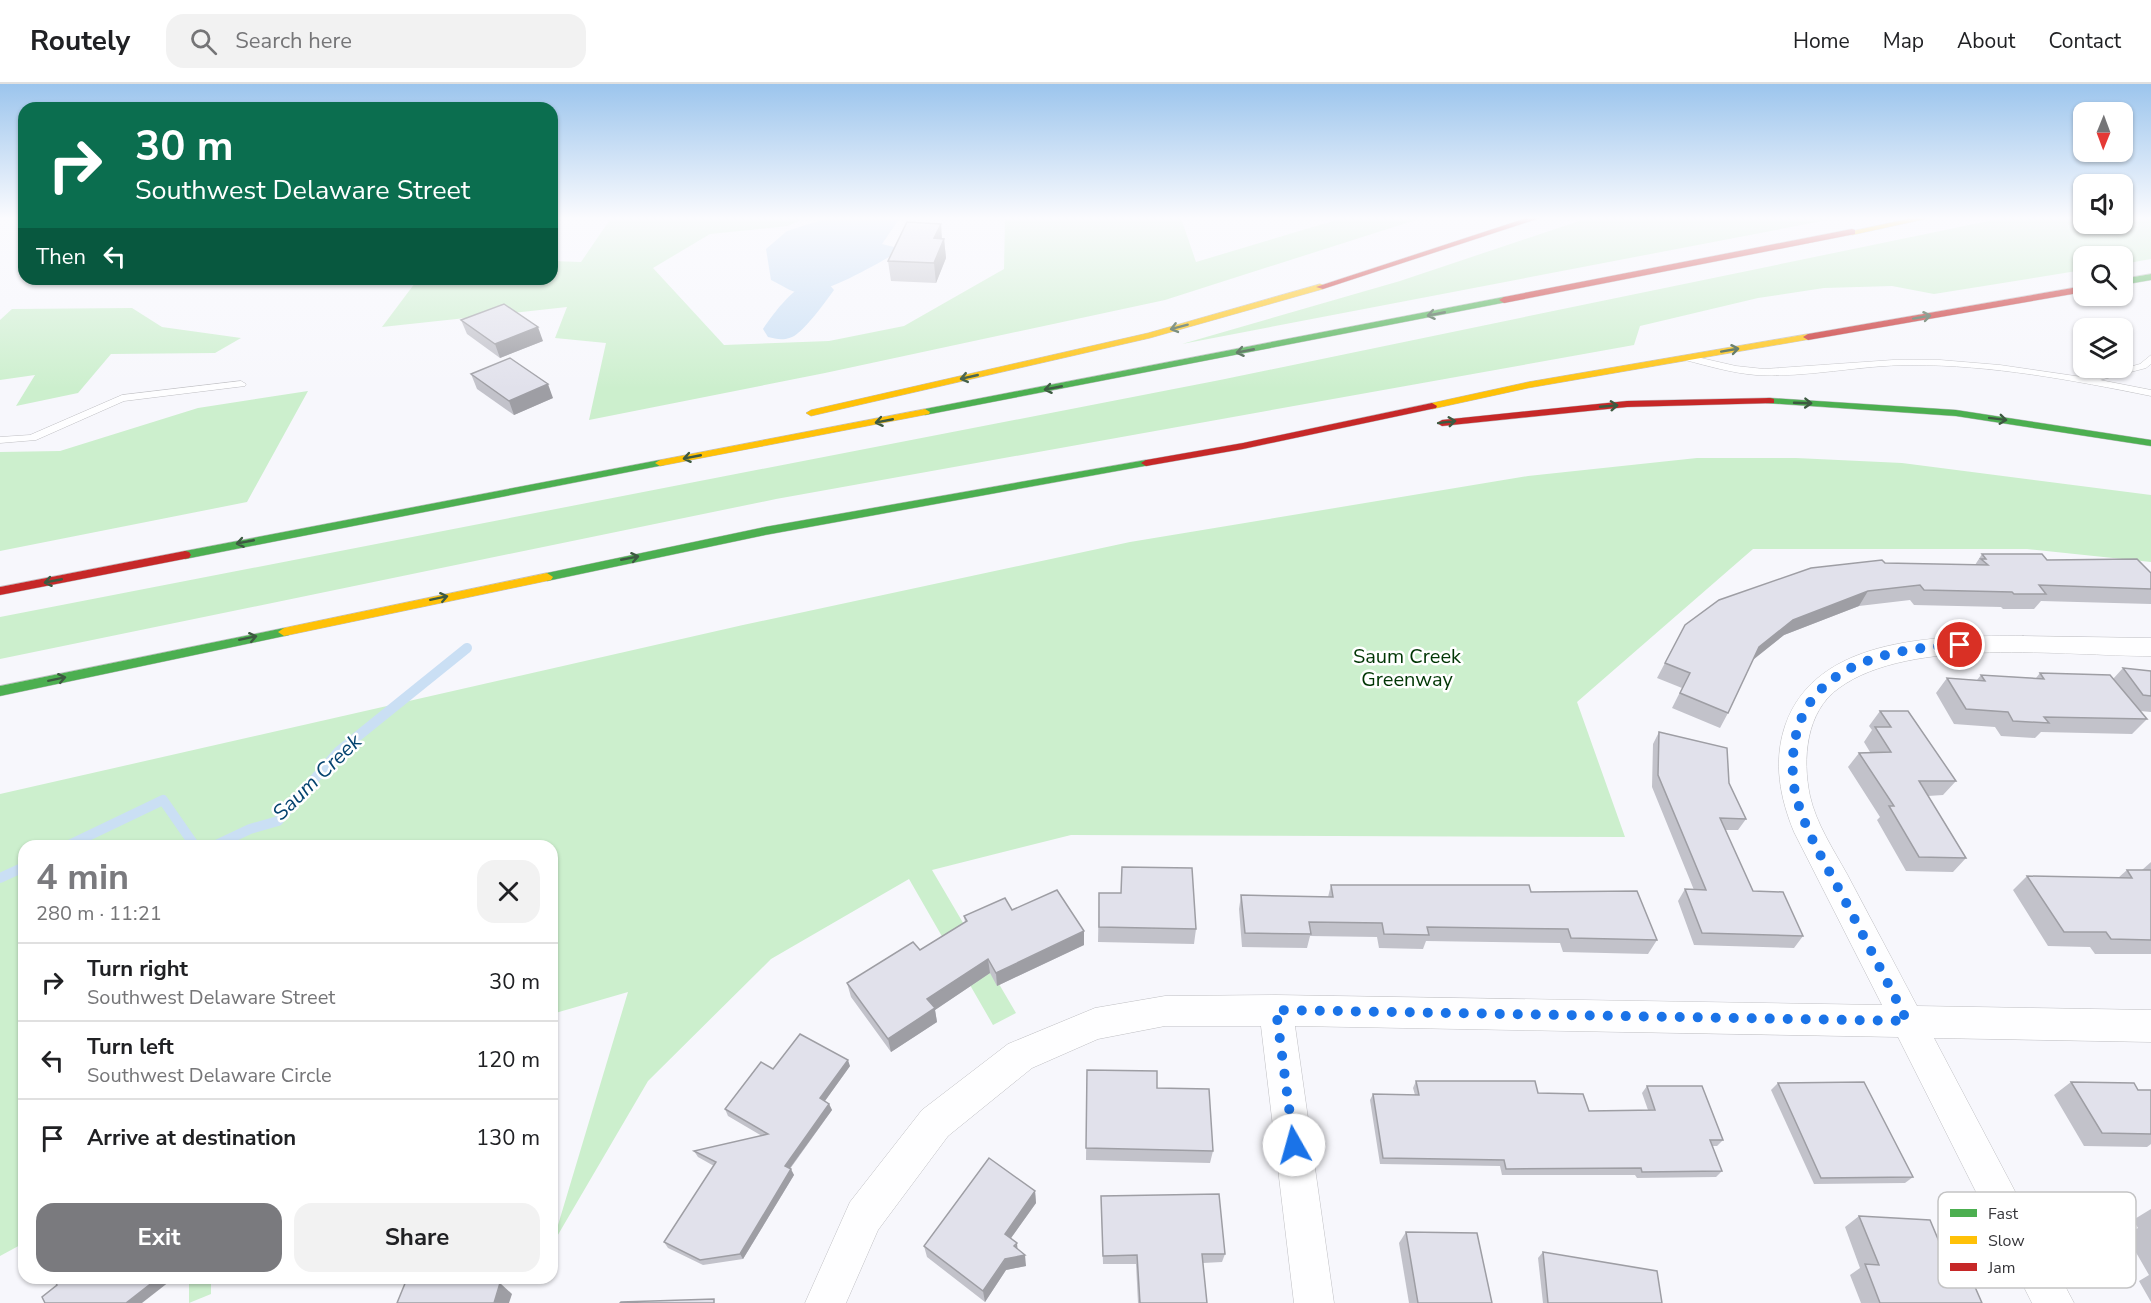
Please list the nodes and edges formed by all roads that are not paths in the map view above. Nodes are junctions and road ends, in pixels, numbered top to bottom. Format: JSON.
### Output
{"nodes":[{"id":1,"x":1365,"y":275,"type":"edge"},
{"id":2,"x":1631,"y":275,"type":"edge"},
{"id":3,"x":2151,"y":278,"type":"edge"},
{"id":4,"x":2133,"y":280,"type":"edge"},
{"id":5,"x":2073,"y":291,"type":"edge"},
{"id":6,"x":1686,"y":358,"type":"junction"},
{"id":7,"x":2151,"y":358,"type":"edge"},
{"id":8,"x":2085,"y":380,"type":"junction"},
{"id":9,"x":241,"y":384,"type":"dead end"},
{"id":10,"x":2151,"y":393,"type":"edge"},
{"id":11,"x":799,"y":416,"type":"dead end"},
{"id":12,"x":1432,"y":424,"type":"dead end"},
{"id":13,"x":1397,"y":428,"type":"dead end"},
{"id":14,"x":0,"y":440,"type":"edge"},
{"id":15,"x":2151,"y":443,"type":"edge"},
{"id":16,"x":1243,"y":446,"type":"junction"},
{"id":17,"x":648,"y":451,"type":"dead end"},
{"id":18,"x":302,"y":531,"type":"junction"},
{"id":19,"x":0,"y":591,"type":"edge"},
{"id":20,"x":2151,"y":647,"type":"edge"},
{"id":21,"x":0,"y":691,"type":"edge"},
{"id":22,"x":1276,"y":1010,"type":"junction"},
{"id":23,"x":1907,"y":1021,"type":"junction"},
{"id":24,"x":2151,"y":1026,"type":"edge"},
{"id":25,"x":1996,"y":1192,"type":"edge"},
{"id":26,"x":2046,"y":1288,"type":"edge"},
{"id":27,"x":825,"y":1303,"type":"edge"},
{"id":28,"x":1314,"y":1303,"type":"edge"},
{"id":29,"x":2054,"y":1303,"type":"edge"}],
"edges":[{"from":1,"to":11,"type":"highway","one_way":true},
{"from":2,"to":18,"type":"highway","one_way":true},
{"from":3,"to":4,"type":"highway"},
{"from":6,"to":5,"type":"highway","one_way":true},
{"from":6,"to":8,"type":"lane"},
{"from":6,"to":16,"type":"highway"},
{"from":7,"to":8,"type":"lane"},
{"from":8,"to":10,"type":"lane"},
{"from":9,"to":14,"type":"lane"},
{"from":12,"to":15,"type":"highway","one_way":true},
{"from":13,"to":16,"type":"highway"},
{"from":21,"to":16,"type":"highway","one_way":true},
{"from":17,"to":18,"type":"highway"},
{"from":18,"to":19,"type":"highway","one_way":true},
{"from":20,"to":23,"type":"street"},
{"from":22,"to":23,"type":"street"},
{"from":22,"to":27,"type":"street"},
{"from":22,"to":28,"type":"street"},
{"from":23,"to":24,"type":"street"},
{"from":23,"to":25,"type":"street"},
{"from":26,"to":29,"type":"street"}]}
